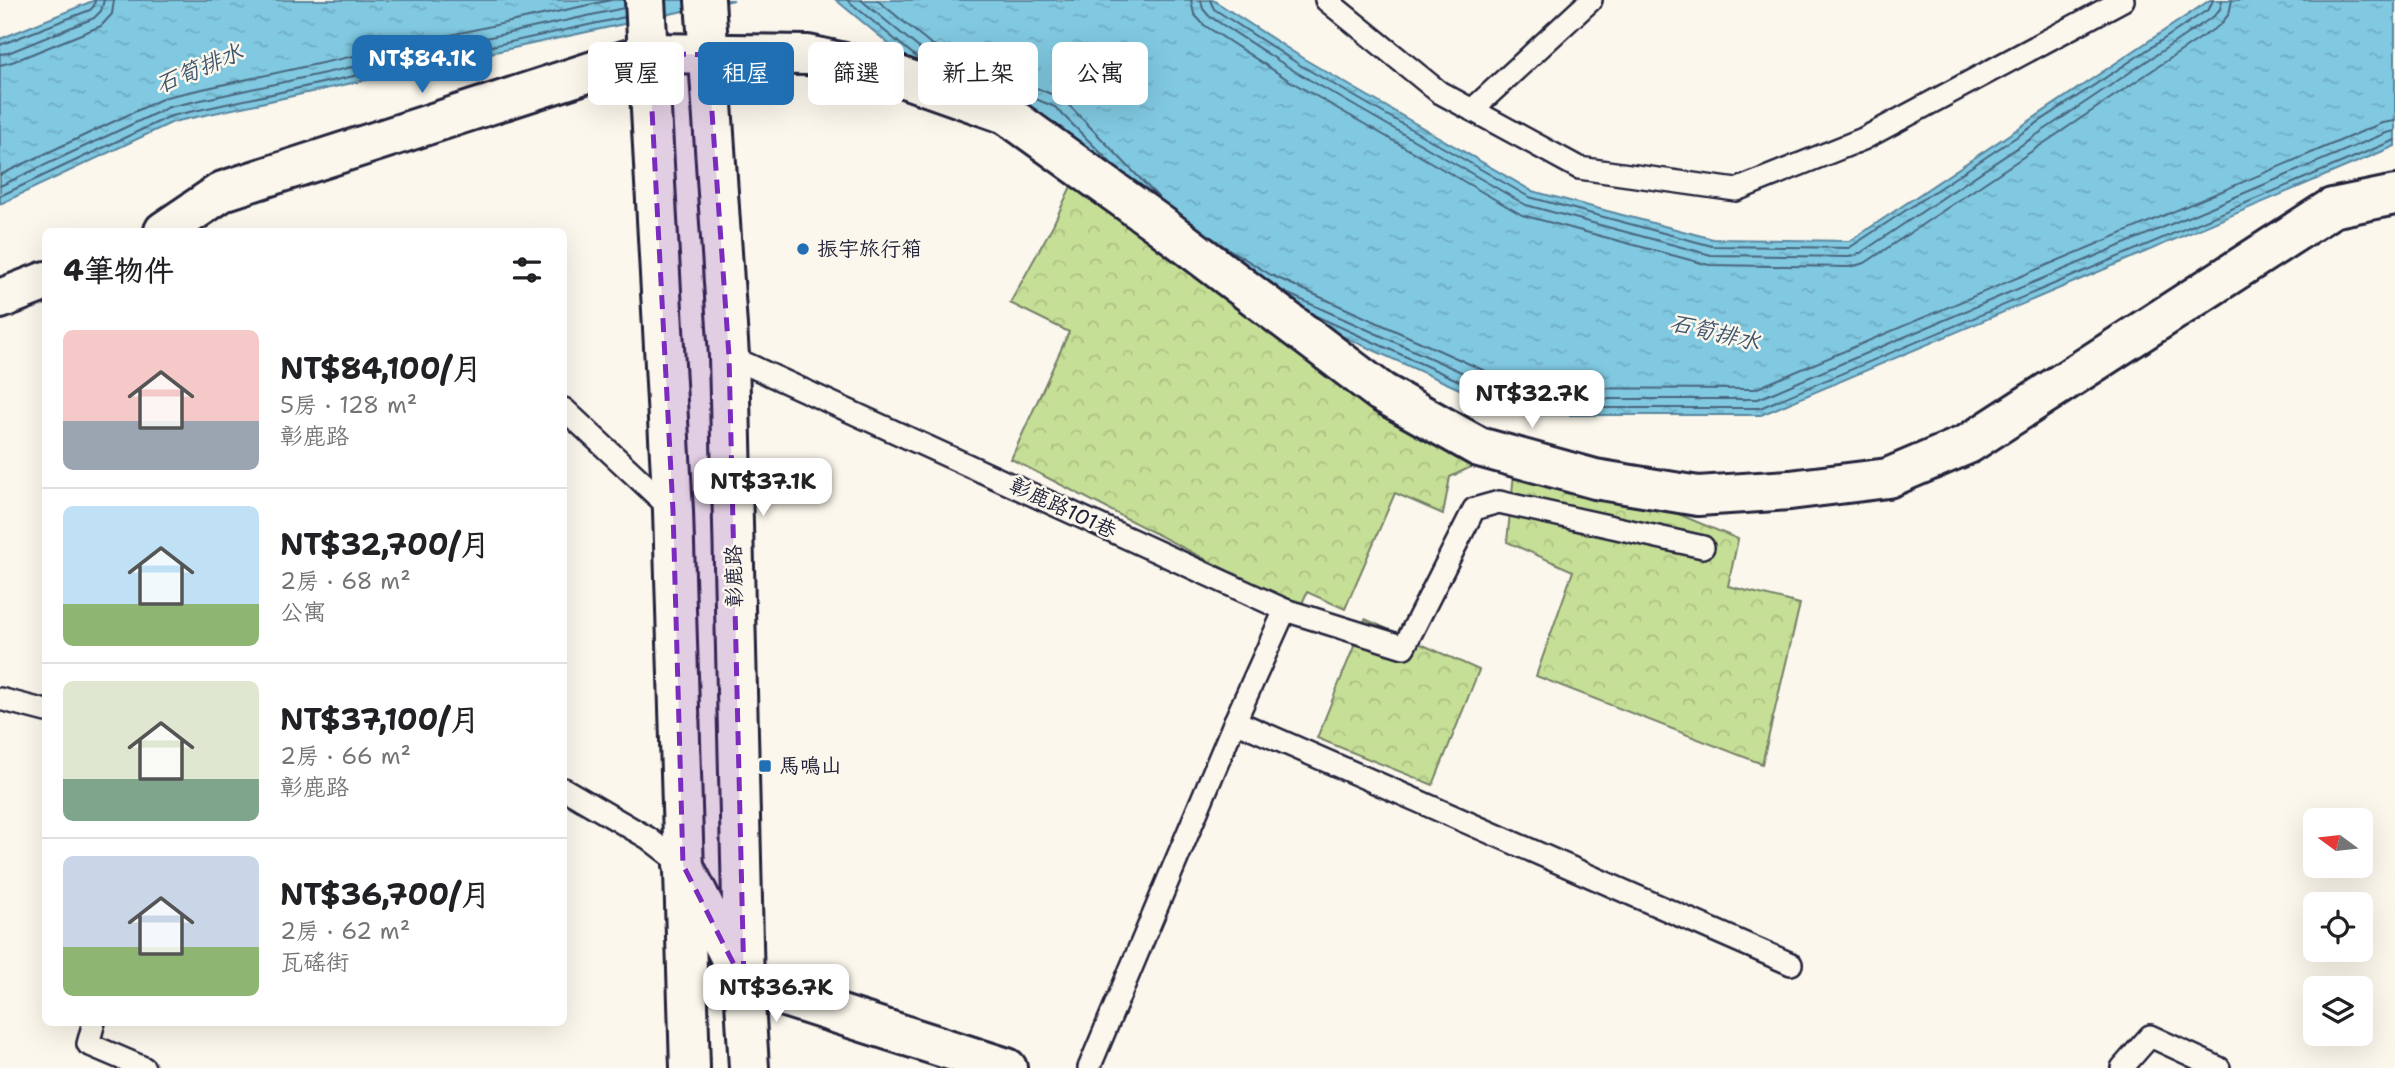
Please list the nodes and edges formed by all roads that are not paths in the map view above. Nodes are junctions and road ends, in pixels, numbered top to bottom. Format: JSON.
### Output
{"nodes":[{"id":1,"x":1326,"y":0,"type":"edge"},
{"id":2,"x":1591,"y":0,"type":"edge"},
{"id":3,"x":2123,"y":0,"type":"edge"},
{"id":4,"x":706,"y":27,"type":"edge"},
{"id":5,"x":647,"y":28,"type":"edge"},
{"id":6,"x":1472,"y":110,"type":"junction"},
{"id":7,"x":2395,"y":195,"type":"edge"},
{"id":8,"x":168,"y":228,"type":"edge"},
{"id":9,"x":42,"y":283,"type":"edge"},
{"id":10,"x":0,"y":299,"type":"edge"},
{"id":11,"x":729,"y":356,"type":"junction"},
{"id":12,"x":567,"y":412,"type":"edge"},
{"id":13,"x":673,"y":511,"type":"junction"},
{"id":14,"x":1703,"y":547,"type":"dead end"},
{"id":15,"x":1285,"y":610,"type":"junction"},
{"id":16,"x":0,"y":699,"type":"edge"},
{"id":17,"x":42,"y":710,"type":"edge"},
{"id":18,"x":1235,"y":721,"type":"junction"},
{"id":19,"x":567,"y":791,"type":"edge"},
{"id":20,"x":683,"y":865,"type":"junction"},
{"id":21,"x":1791,"y":964,"type":"dead end"},
{"id":22,"x":744,"y":984,"type":"junction"},
{"id":23,"x":93,"y":1026,"type":"edge"},
{"id":24,"x":144,"y":1068,"type":"edge"},
{"id":25,"x":690,"y":1068,"type":"edge"},
{"id":26,"x":749,"y":1068,"type":"edge"},
{"id":27,"x":1007,"y":1068,"type":"edge"},
{"id":28,"x":1088,"y":1068,"type":"edge"},
{"id":29,"x":2122,"y":1068,"type":"edge"},
{"id":30,"x":2219,"y":1068,"type":"edge"}],
"edges":[{"from":1,"to":6,"type":"lane"},
{"from":2,"to":6,"type":"lane"},
{"from":3,"to":6,"type":"lane"},
{"from":4,"to":5,"type":"street"},
{"from":4,"to":7,"type":"street"},
{"from":4,"to":11,"type":"street","name":"彰鹿路"},
{"from":5,"to":8,"type":"street"},
{"from":5,"to":13,"type":"street"},
{"from":9,"to":10,"type":"street"},
{"from":11,"to":15,"type":"lane","name":"彰鹿路101巷"},
{"from":11,"to":22,"type":"street","name":"彰鹿路"},
{"from":12,"to":13,"type":"lane"},
{"from":13,"to":20,"type":"street"},
{"from":14,"to":15,"type":"lane","name":"彰鹿路101巷"},
{"from":15,"to":18,"type":"lane"},
{"from":16,"to":17,"type":"lane"},
{"from":18,"to":21,"type":"lane"},
{"from":18,"to":28,"type":"lane"},
{"from":19,"to":20,"type":"lane"},
{"from":20,"to":22,"type":"street"},
{"from":20,"to":25,"type":"street"},
{"from":22,"to":26,"type":"street","name":"彰鹿路"},
{"from":22,"to":27,"type":"street"},
{"from":23,"to":24,"type":"lane"},
{"from":29,"to":30,"type":"lane"}]}
